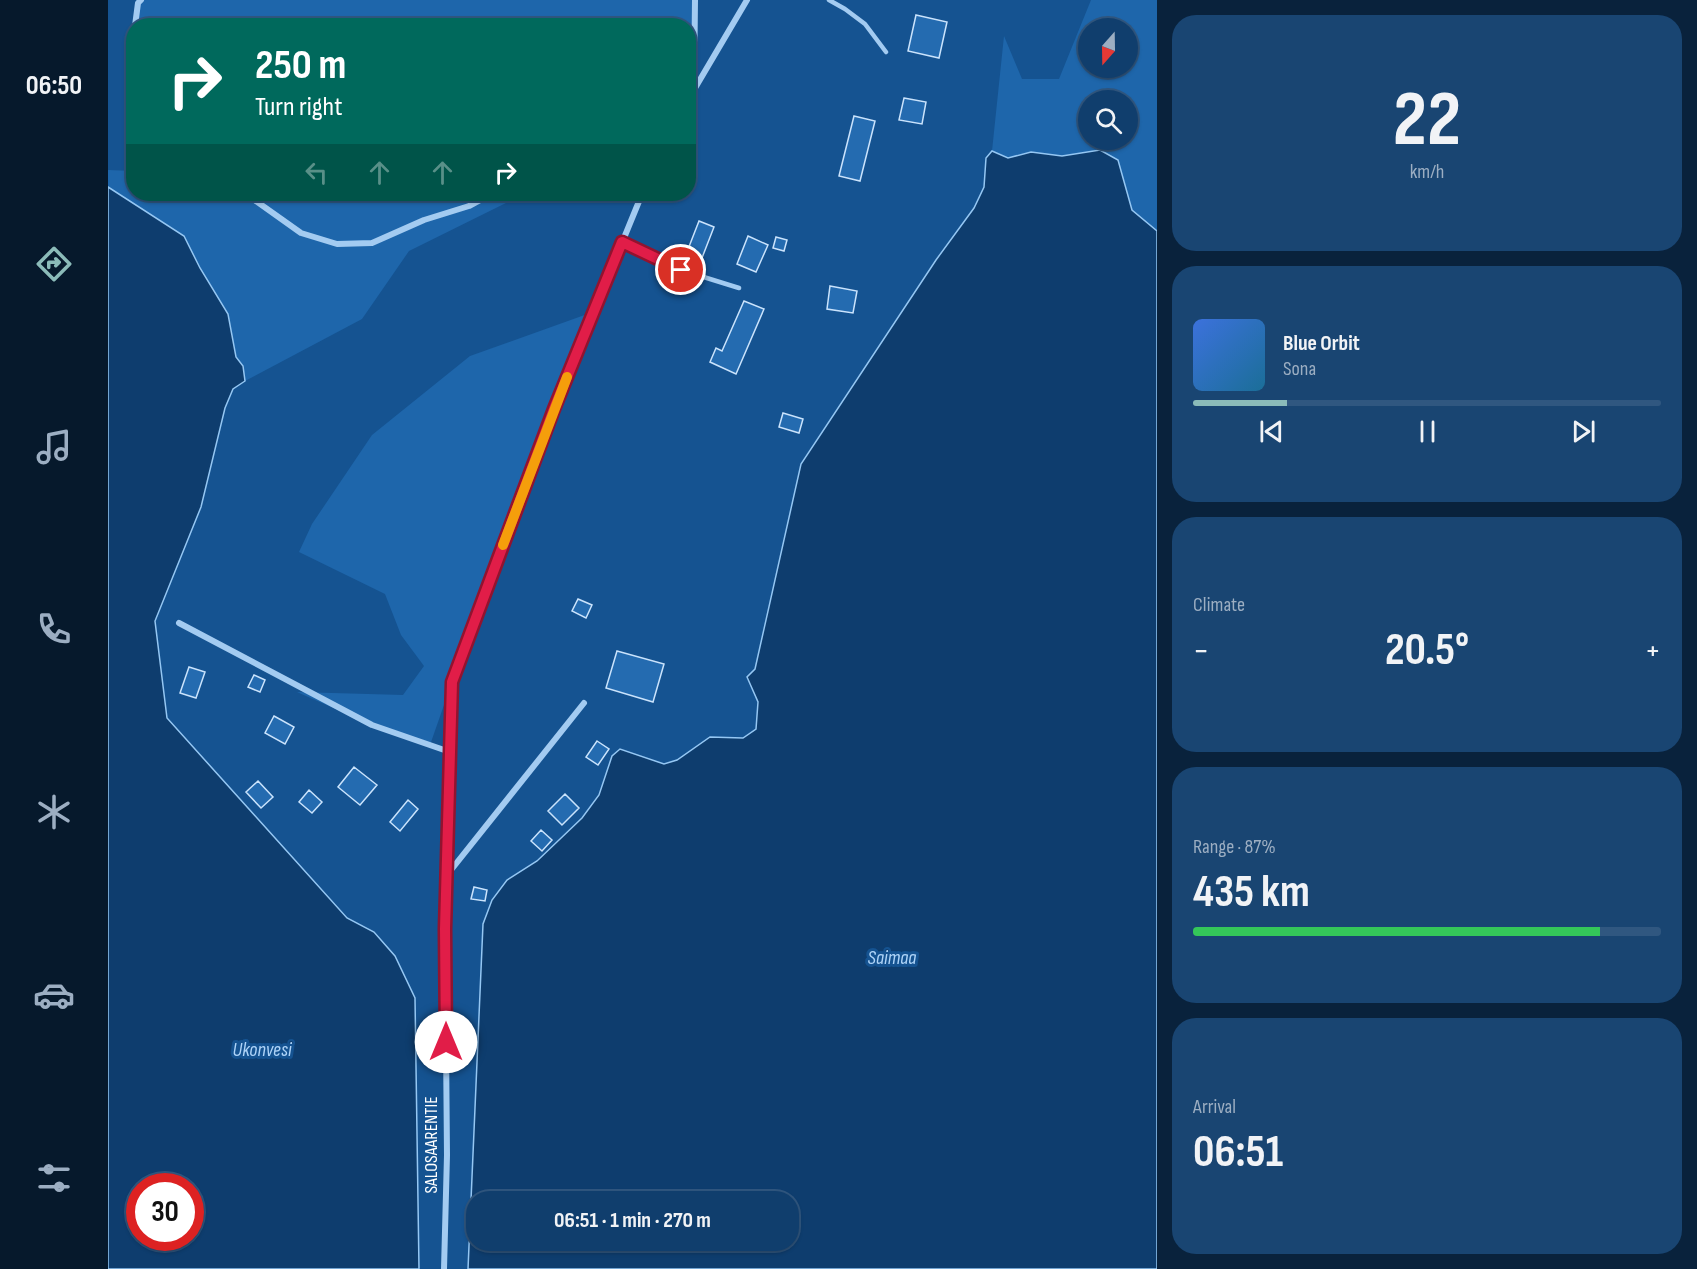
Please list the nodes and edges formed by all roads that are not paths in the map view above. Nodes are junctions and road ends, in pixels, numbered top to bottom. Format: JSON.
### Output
{"nodes":[{"id":1,"x":141,"y":0,"type":"edge"},
{"id":2,"x":695,"y":0,"type":"edge"},
{"id":3,"x":747,"y":0,"type":"edge"},
{"id":4,"x":829,"y":0,"type":"edge"},
{"id":5,"x":136,"y":18,"type":"edge"},
{"id":6,"x":694,"y":18,"type":"edge"},
{"id":7,"x":886,"y":52,"type":"dead end"},
{"id":8,"x":696,"y":83,"type":"edge"},
{"id":9,"x":256,"y":201,"type":"edge"},
{"id":10,"x":479,"y":201,"type":"edge"},
{"id":11,"x":639,"y":201,"type":"edge"},
{"id":12,"x":622,"y":242,"type":"junction"},
{"id":13,"x":739,"y":288,"type":"dead end"},
{"id":14,"x":180,"y":623,"type":"dead end"},
{"id":15,"x":584,"y":703,"type":"dead end"},
{"id":16,"x":450,"y":752,"type":"junction"},
{"id":17,"x":446,"y":876,"type":"junction"},
{"id":18,"x":444,"y":1269,"type":"edge"}],
"edges":[{"from":1,"to":5,"type":"street"},
{"from":2,"to":6,"type":"street"},
{"from":3,"to":8,"type":"street"},
{"from":4,"to":7,"type":"lane"},
{"from":9,"to":10,"type":"street"},
{"from":11,"to":12,"type":"street","name":"SALOSAARENTIE"},
{"from":12,"to":13,"type":"lane"},
{"from":12,"to":16,"type":"street","name":"SALOSAARENTIE"},
{"from":14,"to":16,"type":"street"},
{"from":15,"to":17,"type":"street"},
{"from":16,"to":17,"type":"street","name":"SALOSAARENTIE"},
{"from":17,"to":18,"type":"street","name":"SALOSAARENTIE"}]}
